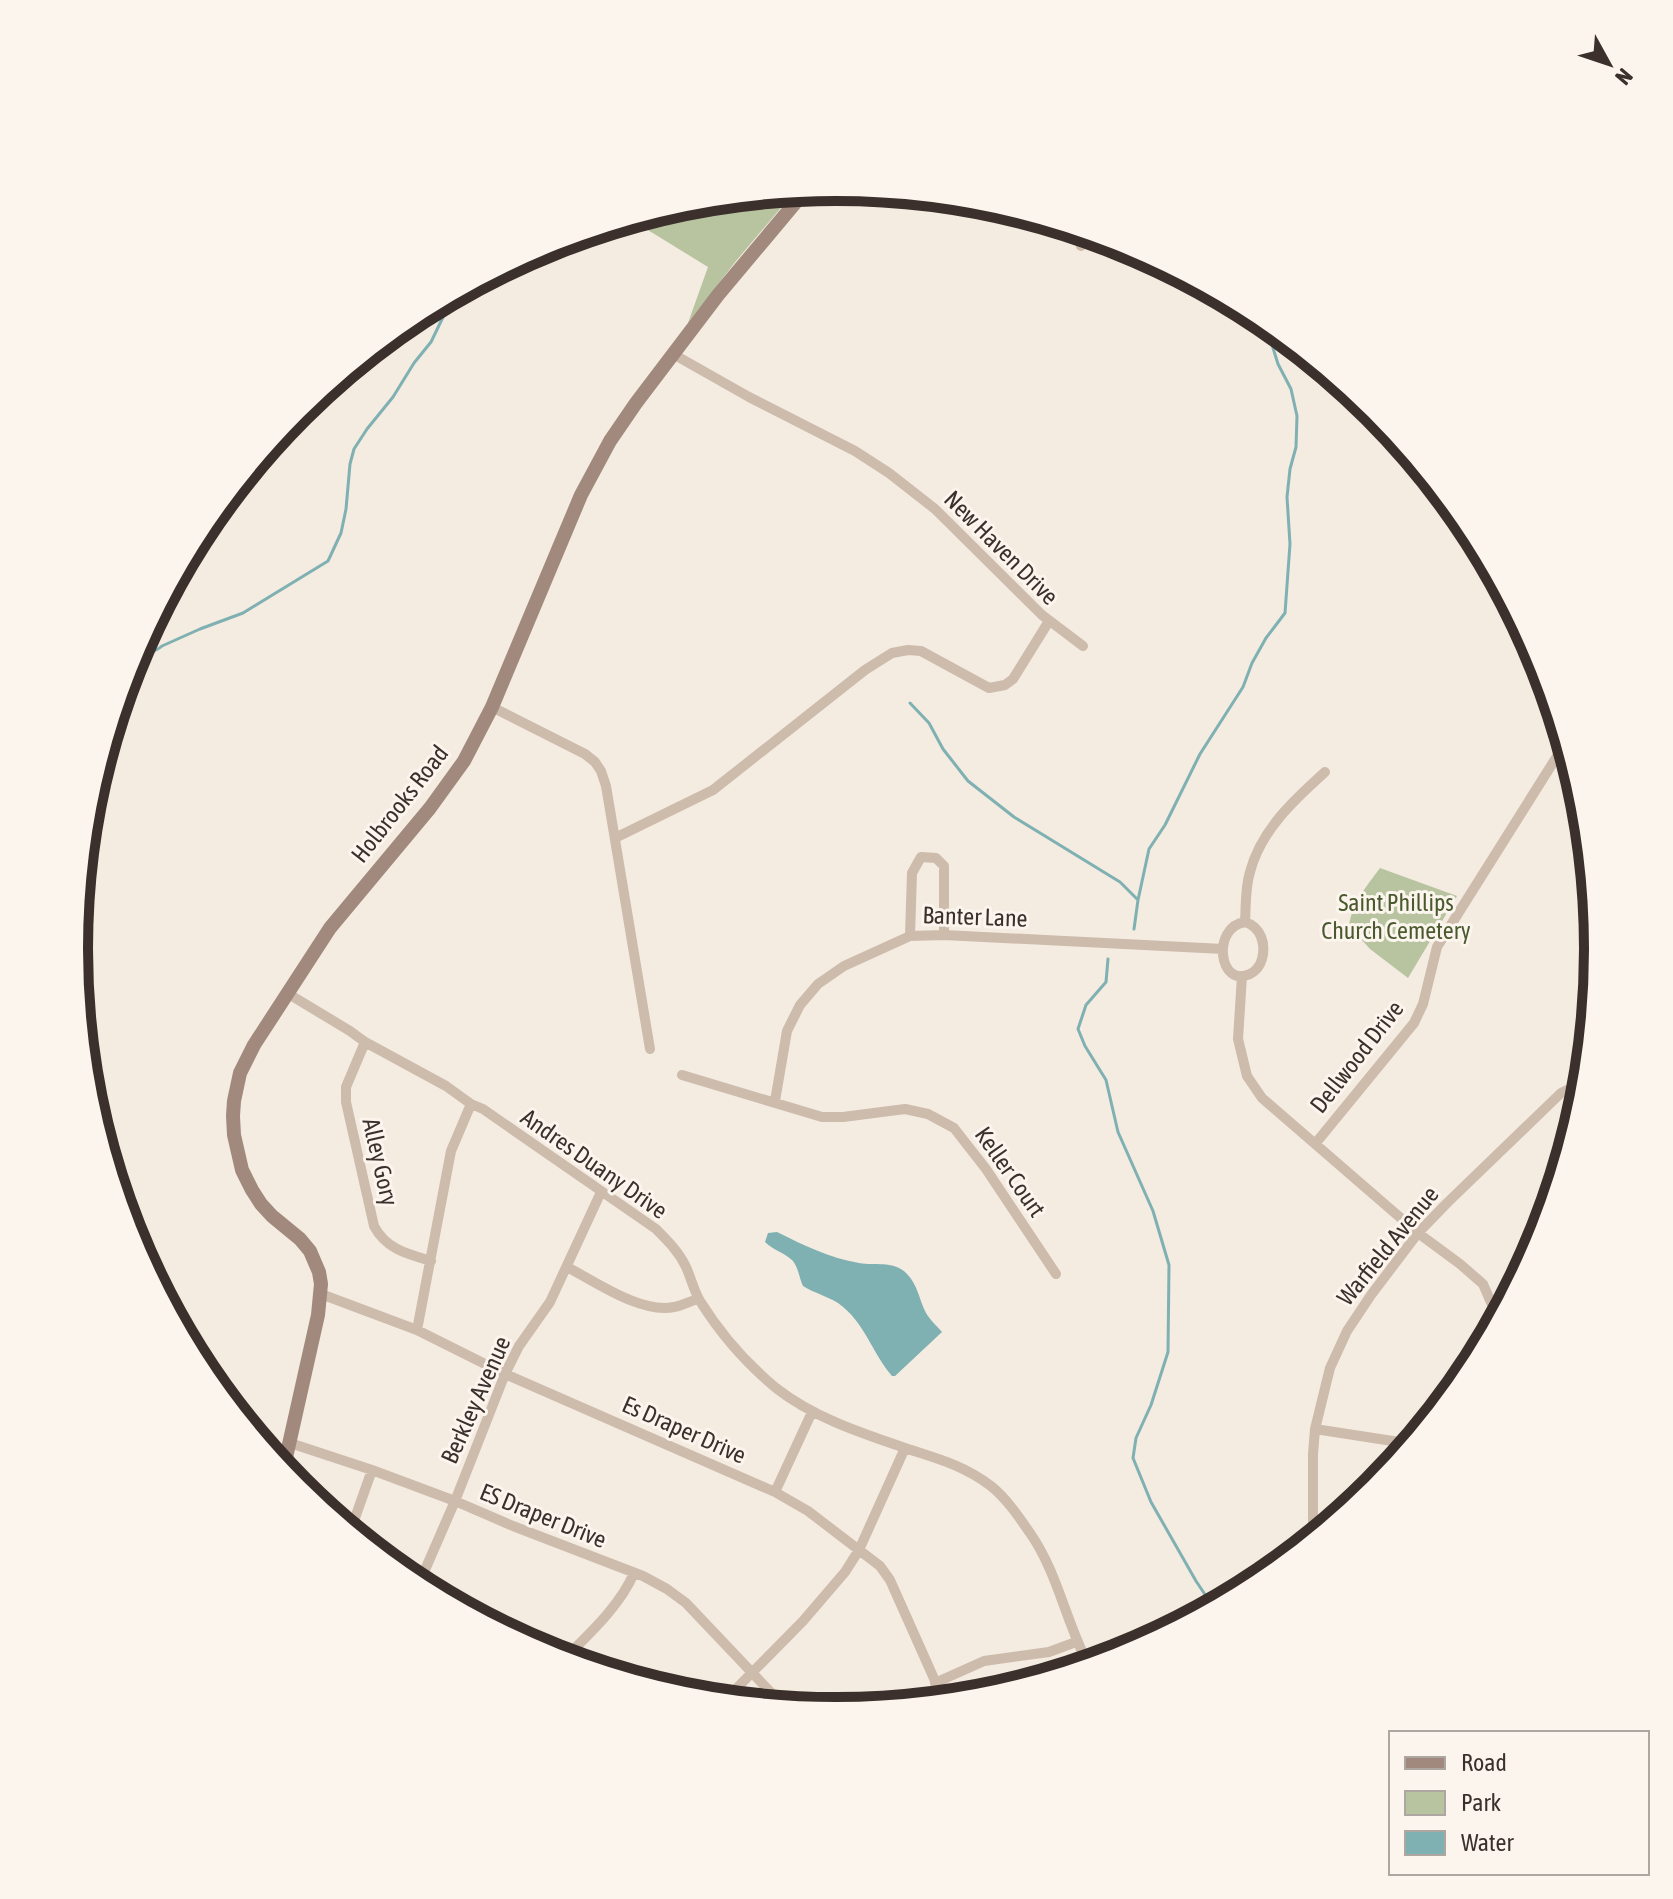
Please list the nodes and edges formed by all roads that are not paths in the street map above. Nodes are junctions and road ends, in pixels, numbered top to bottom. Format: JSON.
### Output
{"nodes":[{"id":1,"x":795,"y":203,"type":"edge"},
{"id":2,"x":1083,"y":243,"type":"edge"},
{"id":3,"x":1081,"y":246,"type":"dead end"},
{"id":4,"x":673,"y":354,"type":"junction"},
{"id":5,"x":1049,"y":621,"type":"junction"},
{"id":6,"x":1083,"y":646,"type":"dead end"},
{"id":7,"x":492,"y":707,"type":"junction"},
{"id":8,"x":1558,"y":754,"type":"edge"},
{"id":9,"x":1325,"y":772,"type":"dead end"},
{"id":10,"x":615,"y":838,"type":"junction"},
{"id":11,"x":1245,"y":922,"type":"junction"},
{"id":12,"x":944,"y":935,"type":"junction"},
{"id":13,"x":910,"y":936,"type":"junction"},
{"id":14,"x":1223,"y":949,"type":"junction"},
{"id":15,"x":1242,"y":976,"type":"junction"},
{"id":16,"x":287,"y":993,"type":"junction"},
{"id":17,"x":365,"y":1042,"type":"junction"},
{"id":18,"x":650,"y":1049,"type":"dead end"},
{"id":19,"x":682,"y":1075,"type":"dead end"},
{"id":20,"x":1572,"y":1088,"type":"edge"},
{"id":21,"x":775,"y":1101,"type":"junction"},
{"id":22,"x":471,"y":1104,"type":"junction"},
{"id":23,"x":1315,"y":1144,"type":"junction"},
{"id":24,"x":601,"y":1192,"type":"junction"},
{"id":25,"x":1418,"y":1233,"type":"junction"},
{"id":26,"x":431,"y":1261,"type":"junction"},
{"id":27,"x":567,"y":1267,"type":"junction"},
{"id":28,"x":1056,"y":1274,"type":"dead end"},
{"id":29,"x":321,"y":1294,"type":"junction"},
{"id":30,"x":698,"y":1299,"type":"junction"},
{"id":31,"x":1493,"y":1308,"type":"edge"},
{"id":32,"x":417,"y":1330,"type":"junction"},
{"id":33,"x":505,"y":1374,"type":"junction"},
{"id":34,"x":812,"y":1412,"type":"junction"},
{"id":35,"x":1315,"y":1429,"type":"junction"},
{"id":36,"x":1400,"y":1442,"type":"edge"},
{"id":37,"x":290,"y":1443,"type":"junction"},
{"id":38,"x":905,"y":1448,"type":"junction"},
{"id":39,"x":287,"y":1457,"type":"edge"},
{"id":40,"x":372,"y":1470,"type":"junction"},
{"id":41,"x":775,"y":1492,"type":"junction"},
{"id":42,"x":455,"y":1501,"type":"junction"},
{"id":43,"x":354,"y":1521,"type":"edge"},
{"id":44,"x":1313,"y":1526,"type":"edge"},
{"id":45,"x":859,"y":1550,"type":"junction"},
{"id":46,"x":634,"y":1573,"type":"junction"},
{"id":47,"x":423,"y":1574,"type":"edge"},
{"id":48,"x":1076,"y":1642,"type":"junction"},
{"id":49,"x":573,"y":1649,"type":"edge"},
{"id":50,"x":1083,"y":1656,"type":"edge"},
{"id":51,"x":753,"y":1673,"type":"junction"},
{"id":52,"x":935,"y":1683,"type":"junction"},
{"id":53,"x":734,"y":1691,"type":"edge"},
{"id":54,"x":939,"y":1691,"type":"edge"},
{"id":55,"x":773,"y":1695,"type":"edge"}],
"edges":[{"from":1,"to":4,"type":"street","name":"Holbrooks Road"},
{"from":2,"to":3,"type":"street"},
{"from":4,"to":5,"type":"street","name":"New Haven Drive"},
{"from":4,"to":7,"type":"street","name":"Holbrooks Road"},
{"from":5,"to":6,"type":"street"},
{"from":5,"to":10,"type":"street","name":"New Haven Drive"},
{"from":7,"to":10,"type":"street"},
{"from":7,"to":16,"type":"street","name":"Holbrooks Road"},
{"from":8,"to":23,"type":"street","name":"Dellwood Drive"},
{"from":9,"to":11,"type":"street"},
{"from":10,"to":18,"type":"street"},
{"from":11,"to":14,"type":"street"},
{"from":11,"to":15,"type":"street"},
{"from":12,"to":13,"type":"street","name":"Banter Lane"},
{"from":12,"to":13,"type":"street"},
{"from":12,"to":14,"type":"street","name":"Banter Lane"},
{"from":13,"to":21,"type":"street","name":"Banter Lane"},
{"from":14,"to":15,"type":"street"},
{"from":15,"to":23,"type":"street"},
{"from":16,"to":17,"type":"street","name":"Andres Duany Drive"},
{"from":16,"to":29,"type":"street","name":"Holbrooks Road"},
{"from":17,"to":22,"type":"street","name":"Andres Duany Drive"},
{"from":17,"to":26,"type":"street","name":"Alley Gory"},
{"from":19,"to":21,"type":"street","name":"Keller Court"},
{"from":20,"to":25,"type":"street","name":"Warfield Avenue"},
{"from":21,"to":28,"type":"street","name":"Keller Court"},
{"from":22,"to":24,"type":"street","name":"Andres Duany Drive"},
{"from":22,"to":26,"type":"street"},
{"from":23,"to":25,"type":"street"},
{"from":24,"to":27,"type":"street","name":"Berkley Avenue"},
{"from":24,"to":30,"type":"street","name":"Andres Duany Drive"},
{"from":25,"to":31,"type":"street"},
{"from":25,"to":35,"type":"street","name":"Warfield Avenue"},
{"from":26,"to":32,"type":"street"},
{"from":27,"to":30,"type":"street"},
{"from":27,"to":33,"type":"street","name":"Berkley Avenue"},
{"from":29,"to":32,"type":"street","name":"Es Draper Drive"},
{"from":29,"to":37,"type":"street","name":"Holbrooks Road"},
{"from":30,"to":34,"type":"street","name":"Andres Duany Drive"},
{"from":32,"to":33,"type":"street","name":"Es Draper Drive"},
{"from":33,"to":41,"type":"street","name":"Es Draper Drive"},
{"from":33,"to":42,"type":"street","name":"Berkley Avenue"},
{"from":34,"to":38,"type":"street","name":"Andres Duany Drive"},
{"from":34,"to":41,"type":"street"},
{"from":35,"to":36,"type":"street"},
{"from":35,"to":44,"type":"street","name":"Warfield Avenue"},
{"from":37,"to":39,"type":"street","name":"Holbrooks Road"},
{"from":37,"to":40,"type":"street","name":"ES Draper Drive"},
{"from":38,"to":45,"type":"street"},
{"from":38,"to":48,"type":"street","name":"Andres Duany Drive"},
{"from":40,"to":42,"type":"street","name":"ES Draper Drive"},
{"from":40,"to":43,"type":"street"},
{"from":41,"to":45,"type":"street","name":"Es Draper Drive"},
{"from":42,"to":46,"type":"street","name":"ES Draper Drive"},
{"from":42,"to":47,"type":"street","name":"Berkley Avenue"},
{"from":45,"to":51,"type":"street"},
{"from":45,"to":52,"type":"street","name":"Es Draper Drive"},
{"from":46,"to":49,"type":"street"},
{"from":46,"to":51,"type":"street","name":"ES Draper Drive"},
{"from":48,"to":50,"type":"street","name":"Andres Duany Drive"},
{"from":48,"to":52,"type":"street"},
{"from":51,"to":53,"type":"street"},
{"from":51,"to":55,"type":"street","name":"ES Draper Drive"},
{"from":52,"to":54,"type":"street","name":"Es Draper Drive"}]}
